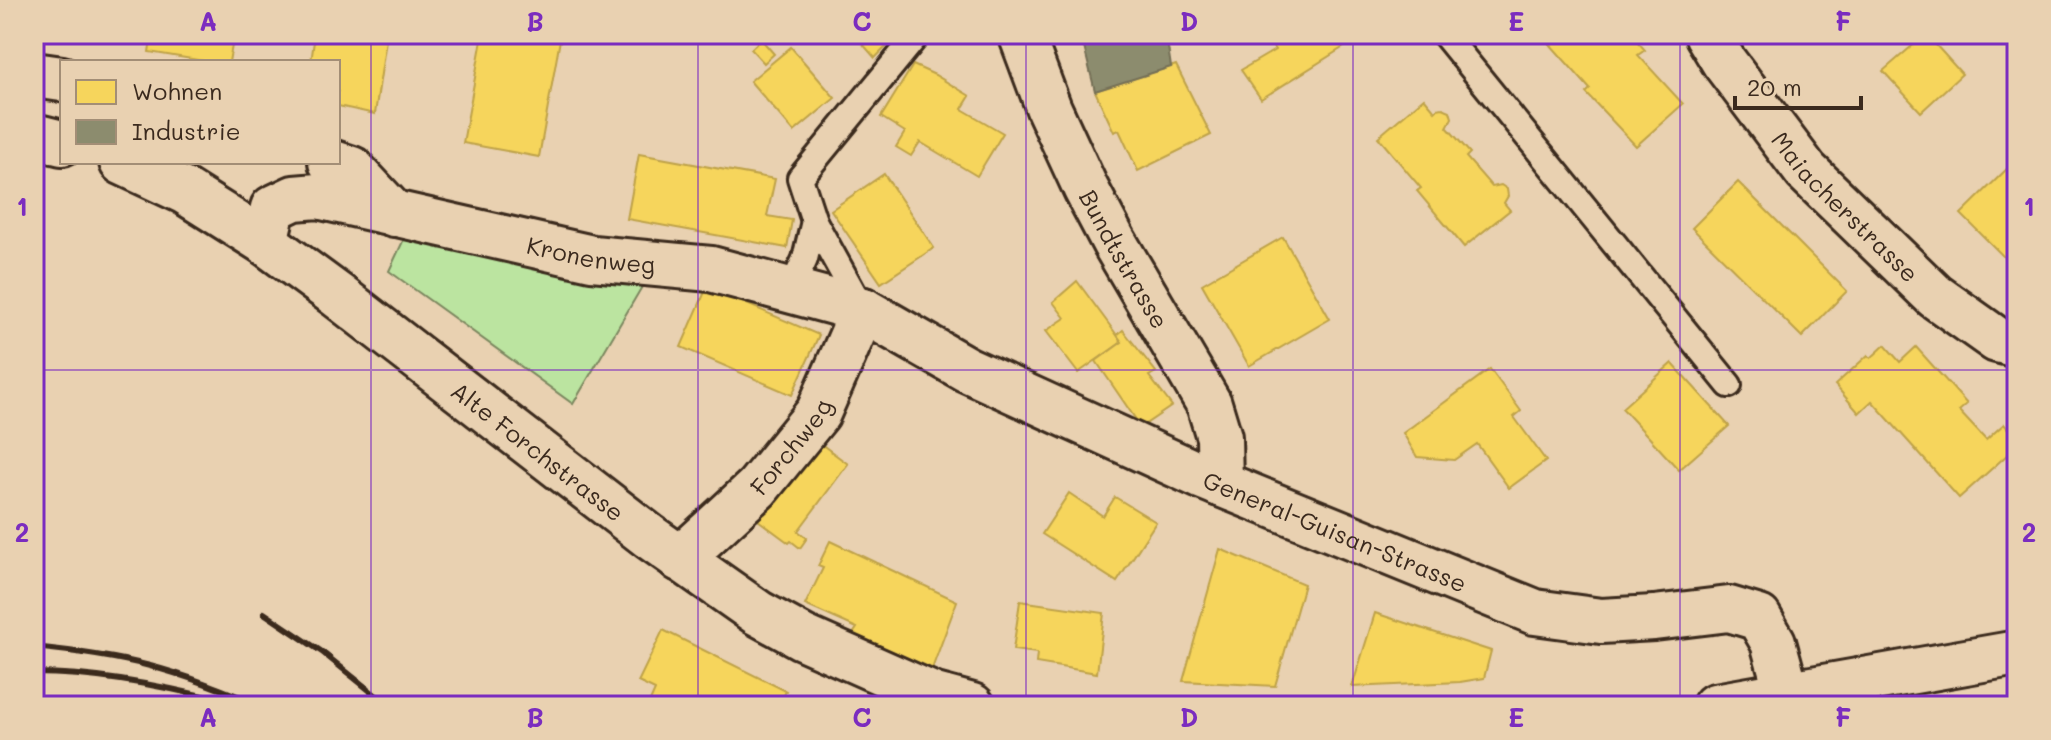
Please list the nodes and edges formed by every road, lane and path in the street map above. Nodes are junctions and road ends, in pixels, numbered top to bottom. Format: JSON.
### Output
{"nodes":[{"id":1,"x":918,"y":34,"type":"edge"},
{"id":2,"x":1021,"y":34,"type":"edge"},
{"id":3,"x":1444,"y":34,"type":"edge"},
{"id":4,"x":1707,"y":34,"type":"edge"},
{"id":5,"x":34,"y":75,"type":"edge"},
{"id":6,"x":60,"y":79,"type":"edge"},
{"id":7,"x":34,"y":136,"type":"edge"},
{"id":8,"x":60,"y":142,"type":"edge"},
{"id":9,"x":126,"y":164,"type":"edge"},
{"id":10,"x":337,"y":164,"type":"edge"},
{"id":11,"x":394,"y":214,"type":"junction"},
{"id":12,"x":814,"y":221,"type":"junction"},
{"id":13,"x":265,"y":242,"type":"junction"},
{"id":14,"x":791,"y":290,"type":"junction"},
{"id":15,"x":863,"y":310,"type":"junction"},
{"id":16,"x":2017,"y":345,"type":"edge"},
{"id":17,"x":1729,"y":385,"type":"dead end"},
{"id":18,"x":1220,"y":484,"type":"junction"},
{"id":19,"x":680,"y":559,"type":"junction"},
{"id":20,"x":2017,"y":653,"type":"edge"},
{"id":21,"x":1787,"y":693,"type":"junction"},
{"id":22,"x":972,"y":706,"type":"edge"},
{"id":23,"x":1715,"y":706,"type":"edge"}],
"edges":[{"from":1,"to":12,"type":"lane"},
{"from":2,"to":18,"type":"street","name":"Bundtstrasse"},
{"from":3,"to":17,"type":"lane"},
{"from":4,"to":16,"type":"street","name":"Maiacherstrasse"},
{"from":5,"to":6,"type":"street"},
{"from":7,"to":8,"type":"street"},
{"from":9,"to":13,"type":"street","name":"Alte Forchstrasse"},
{"from":10,"to":11,"type":"street"},
{"from":11,"to":13,"type":"street","name":"Kronenweg"},
{"from":11,"to":14,"type":"street","name":"Kronenweg"},
{"from":12,"to":14,"type":"lane"},
{"from":12,"to":15,"type":"lane"},
{"from":13,"to":19,"type":"street","name":"Alte Forchstrasse"},
{"from":14,"to":15,"type":"street","name":"General-Guisan-Strasse"},
{"from":15,"to":18,"type":"street","name":"General-Guisan-Strasse"},
{"from":15,"to":19,"type":"street","name":"Forchweg"},
{"from":18,"to":21,"type":"street","name":"General-Guisan-Strasse"},
{"from":19,"to":22,"type":"street","name":"Alte Forchstrasse"},
{"from":20,"to":21,"type":"street"},
{"from":21,"to":23,"type":"street"}]}
